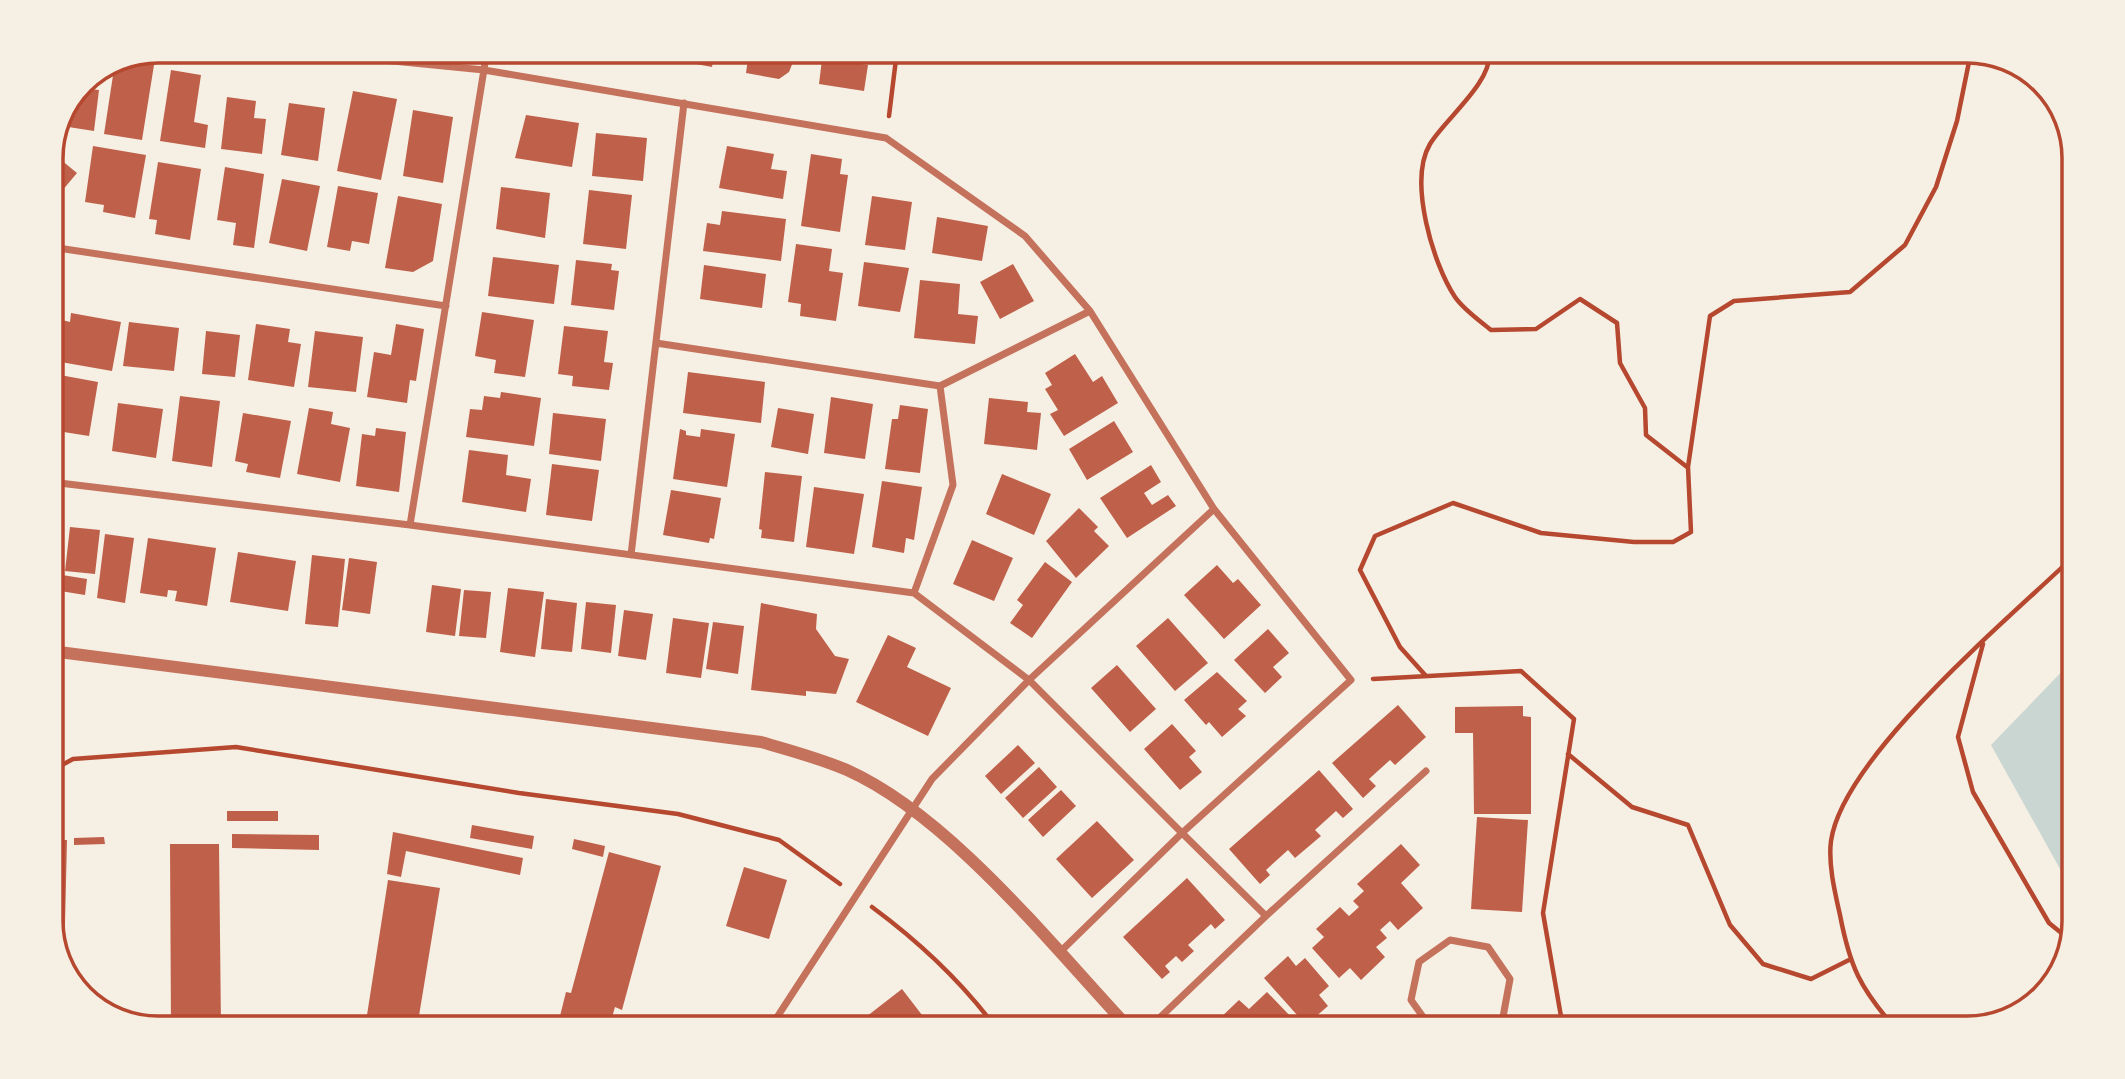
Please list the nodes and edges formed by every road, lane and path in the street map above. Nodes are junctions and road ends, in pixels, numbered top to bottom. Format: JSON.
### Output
{"nodes":[{"id":1,"x":413,"y":63,"type":"edge"},
{"id":2,"x":485,"y":63,"type":"edge"},
{"id":3,"x":895,"y":63,"type":"edge"},
{"id":4,"x":1488,"y":63,"type":"edge"},
{"id":5,"x":1969,"y":63,"type":"edge"},
{"id":6,"x":484,"y":70,"type":"junction"},
{"id":7,"x":684,"y":103,"type":"junction"},
{"id":8,"x":886,"y":138,"type":"junction"},
{"id":9,"x":63,"y":249,"type":"edge"},
{"id":10,"x":446,"y":306,"type":"junction"},
{"id":11,"x":1090,"y":311,"type":"junction"},
{"id":12,"x":656,"y":343,"type":"junction"},
{"id":13,"x":940,"y":386,"type":"junction"},
{"id":14,"x":1688,"y":467,"type":"junction"},
{"id":15,"x":63,"y":483,"type":"edge"},
{"id":16,"x":1214,"y":509,"type":"junction"},
{"id":17,"x":410,"y":525,"type":"junction"},
{"id":18,"x":631,"y":555,"type":"junction"},
{"id":19,"x":2062,"y":568,"type":"edge"},
{"id":20,"x":914,"y":593,"type":"junction"},
{"id":21,"x":1984,"y":643,"type":"junction"},
{"id":22,"x":63,"y":653,"type":"edge"},
{"id":23,"x":1426,"y":676,"type":"junction"},
{"id":24,"x":1029,"y":680,"type":"junction"},
{"id":25,"x":1351,"y":680,"type":"junction"},
{"id":26,"x":1568,"y":754,"type":"junction"},
{"id":27,"x":63,"y":764,"type":"edge"},
{"id":28,"x":1426,"y":771,"type":"dead end"},
{"id":29,"x":912,"y":809,"type":"junction"},
{"id":30,"x":1182,"y":833,"type":"junction"},
{"id":31,"x":779,"y":840,"type":"dead end"},
{"id":32,"x":1266,"y":916,"type":"junction"},
{"id":33,"x":906,"y":932,"type":"dead end"},
{"id":34,"x":2061,"y":933,"type":"edge"},
{"id":35,"x":1059,"y":953,"type":"junction"},
{"id":36,"x":1849,"y":960,"type":"junction"},
{"id":37,"x":778,"y":1016,"type":"edge"},
{"id":38,"x":988,"y":1016,"type":"edge"},
{"id":39,"x":1118,"y":1016,"type":"edge"},
{"id":40,"x":1162,"y":1016,"type":"edge"},
{"id":41,"x":1422,"y":1016,"type":"edge"},
{"id":42,"x":1503,"y":1016,"type":"edge"},
{"id":43,"x":1561,"y":1016,"type":"edge"},
{"id":44,"x":1884,"y":1016,"type":"edge"}],
"edges":[{"from":1,"to":6,"type":"street"},
{"from":2,"to":6,"type":"street"},
{"from":3,"to":8,"type":"path"},
{"from":4,"to":14,"type":"path"},
{"from":5,"to":14,"type":"path"},
{"from":6,"to":7,"type":"street"},
{"from":6,"to":10,"type":"street"},
{"from":7,"to":8,"type":"street"},
{"from":7,"to":12,"type":"street"},
{"from":8,"to":11,"type":"street"},
{"from":9,"to":10,"type":"street"},
{"from":10,"to":17,"type":"street"},
{"from":11,"to":13,"type":"street"},
{"from":11,"to":16,"type":"street"},
{"from":12,"to":13,"type":"street"},
{"from":12,"to":18,"type":"street"},
{"from":13,"to":20,"type":"street"},
{"from":14,"to":23,"type":"path"},
{"from":15,"to":17,"type":"street"},
{"from":16,"to":24,"type":"street"},
{"from":16,"to":25,"type":"street"},
{"from":17,"to":18,"type":"street"},
{"from":18,"to":20,"type":"street"},
{"from":19,"to":21,"type":"path"},
{"from":20,"to":24,"type":"street"},
{"from":21,"to":34,"type":"path"},
{"from":21,"to":36,"type":"path"},
{"from":22,"to":29,"type":"street"},
{"from":23,"to":25,"type":"path"},
{"from":23,"to":26,"type":"path"},
{"from":24,"to":29,"type":"street"},
{"from":24,"to":30,"type":"street"},
{"from":25,"to":30,"type":"street"},
{"from":26,"to":36,"type":"path"},
{"from":26,"to":43,"type":"path"},
{"from":27,"to":31,"type":"path"},
{"from":28,"to":32,"type":"street"},
{"from":29,"to":35,"type":"street"},
{"from":29,"to":37,"type":"street"},
{"from":30,"to":32,"type":"street"},
{"from":30,"to":35,"type":"street"},
{"from":32,"to":40,"type":"street"},
{"from":33,"to":38,"type":"path"},
{"from":35,"to":39,"type":"street"},
{"from":36,"to":44,"type":"path"},
{"from":41,"to":42,"type":"street"}]}
